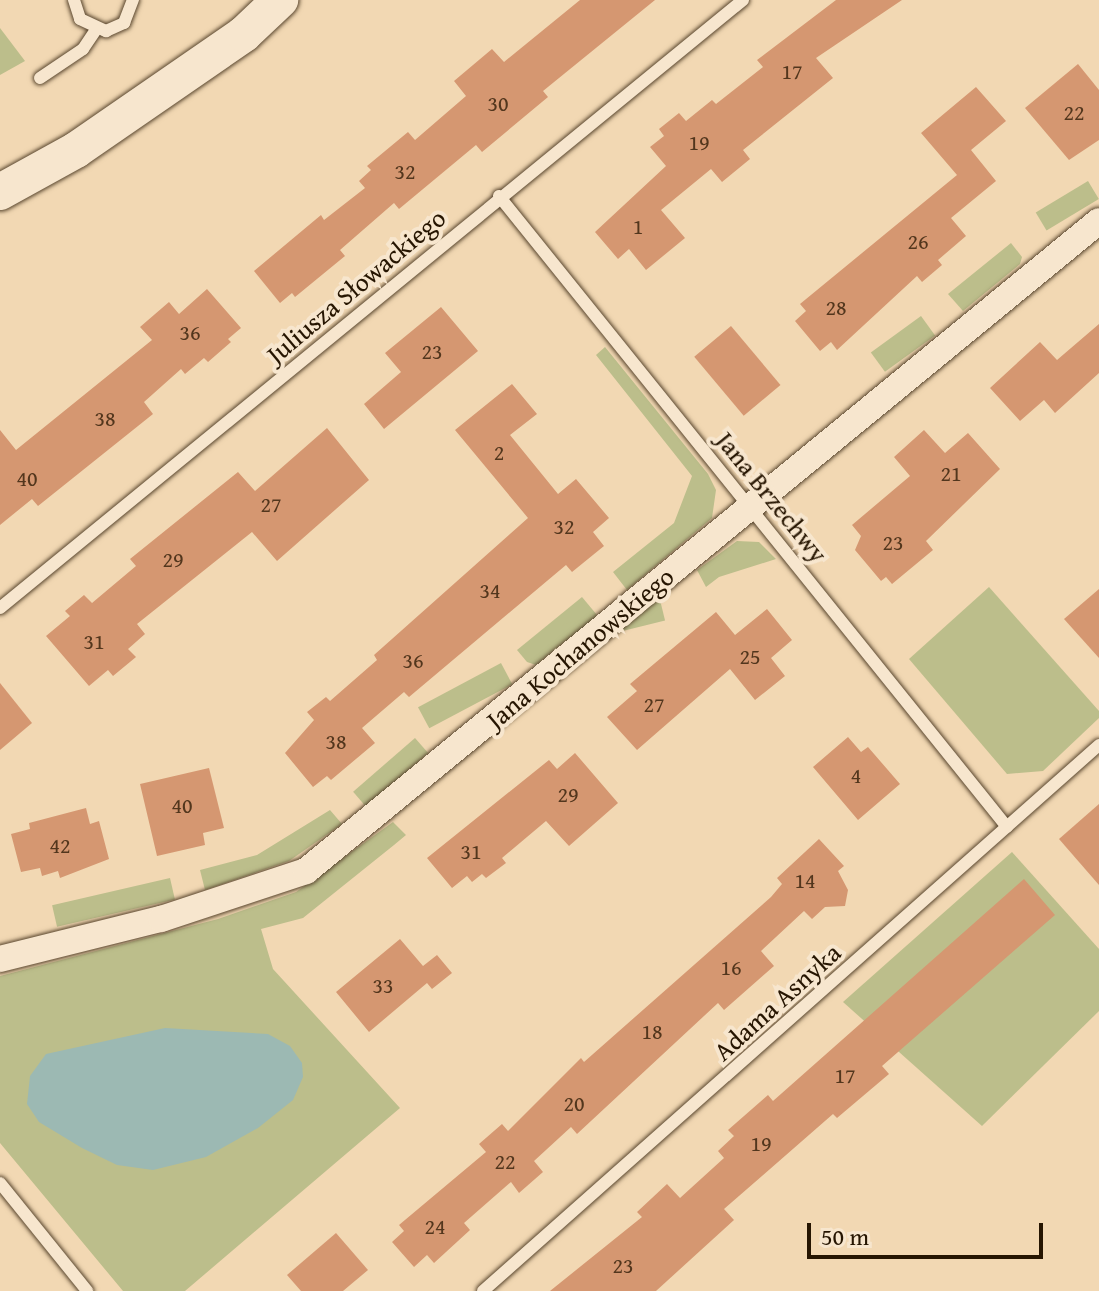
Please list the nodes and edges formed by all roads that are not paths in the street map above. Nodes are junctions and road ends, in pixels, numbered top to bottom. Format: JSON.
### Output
{"nodes":[{"id":1,"x":74,"y":0,"type":"edge"},
{"id":2,"x":133,"y":0,"type":"edge"},
{"id":3,"x":280,"y":0,"type":"edge"},
{"id":4,"x":743,"y":0,"type":"edge"},
{"id":5,"x":96,"y":30,"type":"junction"},
{"id":6,"x":40,"y":78,"type":"dead end"},
{"id":7,"x":0,"y":192,"type":"edge"},
{"id":8,"x":499,"y":196,"type":"junction"},
{"id":9,"x":1099,"y":221,"type":"edge"},
{"id":10,"x":752,"y":506,"type":"junction"},
{"id":11,"x":0,"y":608,"type":"edge"},
{"id":12,"x":1099,"y":745,"type":"edge"},
{"id":13,"x":1007,"y":827,"type":"junction"},
{"id":14,"x":0,"y":959,"type":"edge"},
{"id":15,"x":0,"y":1183,"type":"edge"},
{"id":16,"x":87,"y":1291,"type":"edge"},
{"id":17,"x":483,"y":1291,"type":"edge"}],
"edges":[{"from":1,"to":5,"type":"lane"},
{"from":2,"to":5,"type":"lane"},
{"from":3,"to":7,"type":"street"},
{"from":4,"to":8,"type":"lane","name":"Juliusza Słowackiego"},
{"from":5,"to":6,"type":"lane"},
{"from":8,"to":10,"type":"lane","name":"Jana Brzechwy"},
{"from":8,"to":11,"type":"lane","name":"Juliusza Słowackiego"},
{"from":9,"to":10,"type":"street","name":"Jana Kochanowskiego"},
{"from":10,"to":13,"type":"lane","name":"Jana Brzechwy"},
{"from":10,"to":14,"type":"street","name":"Jana Kochanowskiego"},
{"from":12,"to":13,"type":"lane","name":"Adama Asnyka"},
{"from":13,"to":17,"type":"lane","name":"Adama Asnyka"},
{"from":15,"to":16,"type":"lane"}]}
